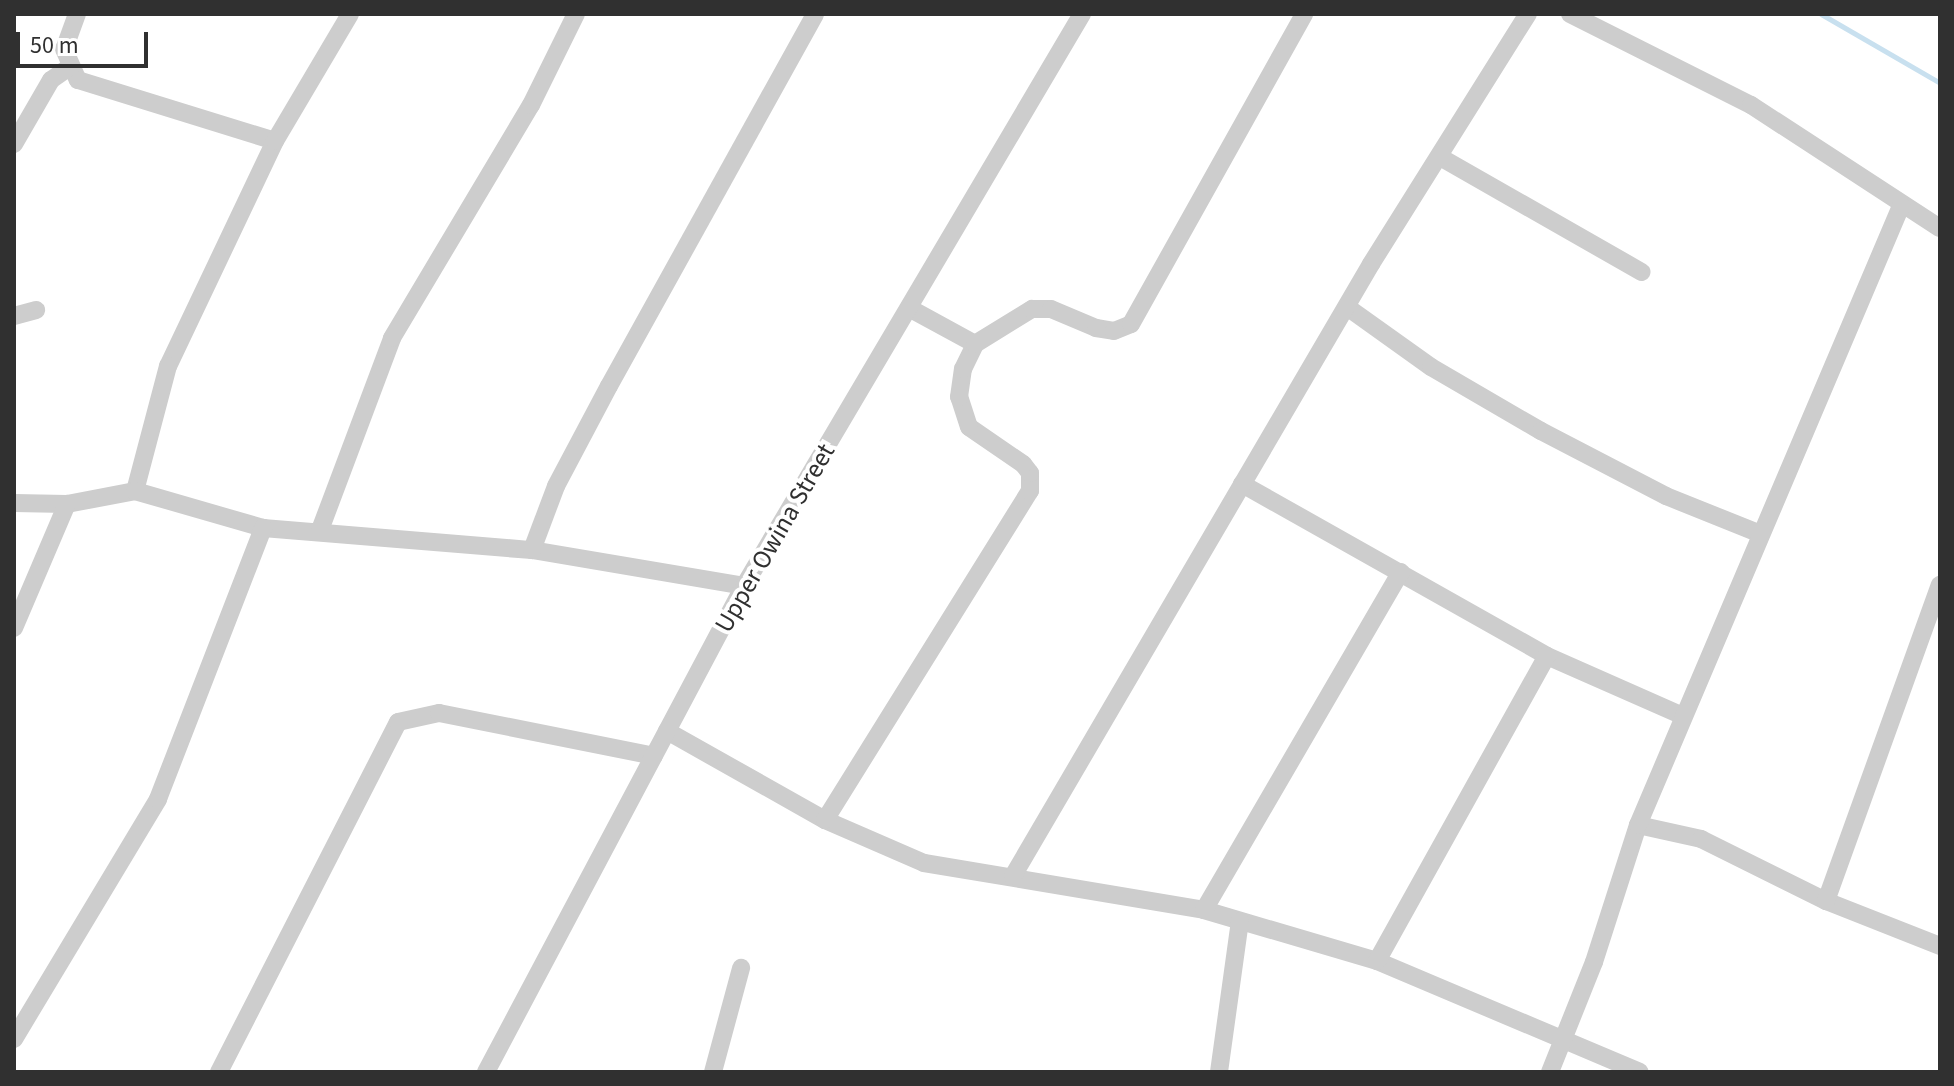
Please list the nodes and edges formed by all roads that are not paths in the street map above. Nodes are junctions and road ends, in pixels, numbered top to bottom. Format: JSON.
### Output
{"nodes":[{"id":1,"x":77,"y":14,"type":"edge"},
{"id":2,"x":350,"y":14,"type":"edge"},
{"id":3,"x":576,"y":14,"type":"edge"},
{"id":4,"x":815,"y":14,"type":"edge"},
{"id":5,"x":1082,"y":14,"type":"edge"},
{"id":6,"x":1304,"y":14,"type":"edge"},
{"id":7,"x":1528,"y":14,"type":"edge"},
{"id":8,"x":1570,"y":14,"type":"edge"},
{"id":9,"x":68,"y":68,"type":"junction"},
{"id":10,"x":275,"y":141,"type":"junction"},
{"id":11,"x":14,"y":144,"type":"edge"},
{"id":12,"x":1440,"y":157,"type":"junction"},
{"id":13,"x":1901,"y":206,"type":"junction"},
{"id":14,"x":1940,"y":228,"type":"edge"},
{"id":15,"x":1642,"y":272,"type":"dead end"},
{"id":16,"x":1347,"y":307,"type":"junction"},
{"id":17,"x":909,"y":308,"type":"junction"},
{"id":18,"x":36,"y":310,"type":"dead end"},
{"id":19,"x":14,"y":316,"type":"edge"},
{"id":20,"x":975,"y":344,"type":"junction"},
{"id":21,"x":1242,"y":484,"type":"junction"},
{"id":22,"x":135,"y":491,"type":"junction"},
{"id":23,"x":14,"y":503,"type":"edge"},
{"id":24,"x":67,"y":504,"type":"junction"},
{"id":25,"x":263,"y":528,"type":"junction"},
{"id":26,"x":320,"y":530,"type":"junction"},
{"id":27,"x":1758,"y":533,"type":"junction"},
{"id":28,"x":532,"y":550,"type":"junction"},
{"id":29,"x":1401,"y":572,"type":"junction"},
{"id":30,"x":1940,"y":585,"type":"edge"},
{"id":31,"x":744,"y":586,"type":"junction"},
{"id":32,"x":14,"y":628,"type":"edge"},
{"id":33,"x":1547,"y":656,"type":"junction"},
{"id":34,"x":1683,"y":716,"type":"junction"},
{"id":35,"x":667,"y":731,"type":"junction"},
{"id":36,"x":654,"y":756,"type":"junction"},
{"id":37,"x":825,"y":820,"type":"junction"},
{"id":38,"x":1638,"y":825,"type":"junction"},
{"id":39,"x":1013,"y":876,"type":"junction"},
{"id":40,"x":1826,"y":901,"type":"junction"},
{"id":41,"x":1204,"y":910,"type":"junction"},
{"id":42,"x":1240,"y":921,"type":"junction"},
{"id":43,"x":1940,"y":946,"type":"edge"},
{"id":44,"x":1377,"y":961,"type":"junction"},
{"id":45,"x":741,"y":968,"type":"dead end"},
{"id":46,"x":1563,"y":1037,"type":"junction"},
{"id":47,"x":14,"y":1039,"type":"edge"},
{"id":48,"x":219,"y":1072,"type":"edge"},
{"id":49,"x":486,"y":1072,"type":"edge"},
{"id":50,"x":713,"y":1072,"type":"edge"},
{"id":51,"x":1219,"y":1072,"type":"edge"},
{"id":52,"x":1550,"y":1072,"type":"edge"},
{"id":53,"x":1640,"y":1072,"type":"edge"}],
"edges":[{"from":1,"to":9,"type":"street"},
{"from":2,"to":10,"type":"street"},
{"from":3,"to":26,"type":"street"},
{"from":4,"to":28,"type":"street"},
{"from":5,"to":17,"type":"street","name":"Upper Owina Street"},
{"from":6,"to":20,"type":"street"},
{"from":7,"to":12,"type":"street"},
{"from":8,"to":13,"type":"street"},
{"from":9,"to":10,"type":"street"},
{"from":9,"to":11,"type":"street"},
{"from":10,"to":22,"type":"street"},
{"from":12,"to":15,"type":"street"},
{"from":12,"to":16,"type":"street"},
{"from":13,"to":14,"type":"street"},
{"from":13,"to":27,"type":"street"},
{"from":16,"to":21,"type":"street"},
{"from":16,"to":27,"type":"street"},
{"from":17,"to":20,"type":"street"},
{"from":17,"to":31,"type":"street","name":"Upper Owina Street"},
{"from":18,"to":19,"type":"street"},
{"from":20,"to":37,"type":"street"},
{"from":21,"to":29,"type":"street"},
{"from":21,"to":39,"type":"street"},
{"from":22,"to":24,"type":"street"},
{"from":22,"to":25,"type":"street"},
{"from":23,"to":24,"type":"street"},
{"from":24,"to":32,"type":"street"},
{"from":25,"to":26,"type":"street"},
{"from":25,"to":47,"type":"street"},
{"from":26,"to":28,"type":"street"},
{"from":27,"to":34,"type":"street"},
{"from":28,"to":31,"type":"street"},
{"from":29,"to":33,"type":"street"},
{"from":29,"to":41,"type":"street"},
{"from":30,"to":40,"type":"street"},
{"from":31,"to":35,"type":"street","name":"Upper Owina Street"},
{"from":33,"to":34,"type":"street"},
{"from":33,"to":44,"type":"street"},
{"from":34,"to":38,"type":"street"},
{"from":35,"to":36,"type":"street","name":"Upper Owina Street"},
{"from":35,"to":37,"type":"street"},
{"from":36,"to":48,"type":"street"},
{"from":36,"to":49,"type":"street","name":"Upper Owina Street"},
{"from":37,"to":39,"type":"street"},
{"from":38,"to":40,"type":"street"},
{"from":38,"to":46,"type":"street"},
{"from":39,"to":41,"type":"street"},
{"from":40,"to":43,"type":"street"},
{"from":41,"to":42,"type":"street"},
{"from":42,"to":44,"type":"street"},
{"from":42,"to":51,"type":"street"},
{"from":44,"to":46,"type":"street"},
{"from":45,"to":50,"type":"street"},
{"from":46,"to":52,"type":"street"},
{"from":46,"to":53,"type":"street"}]}
